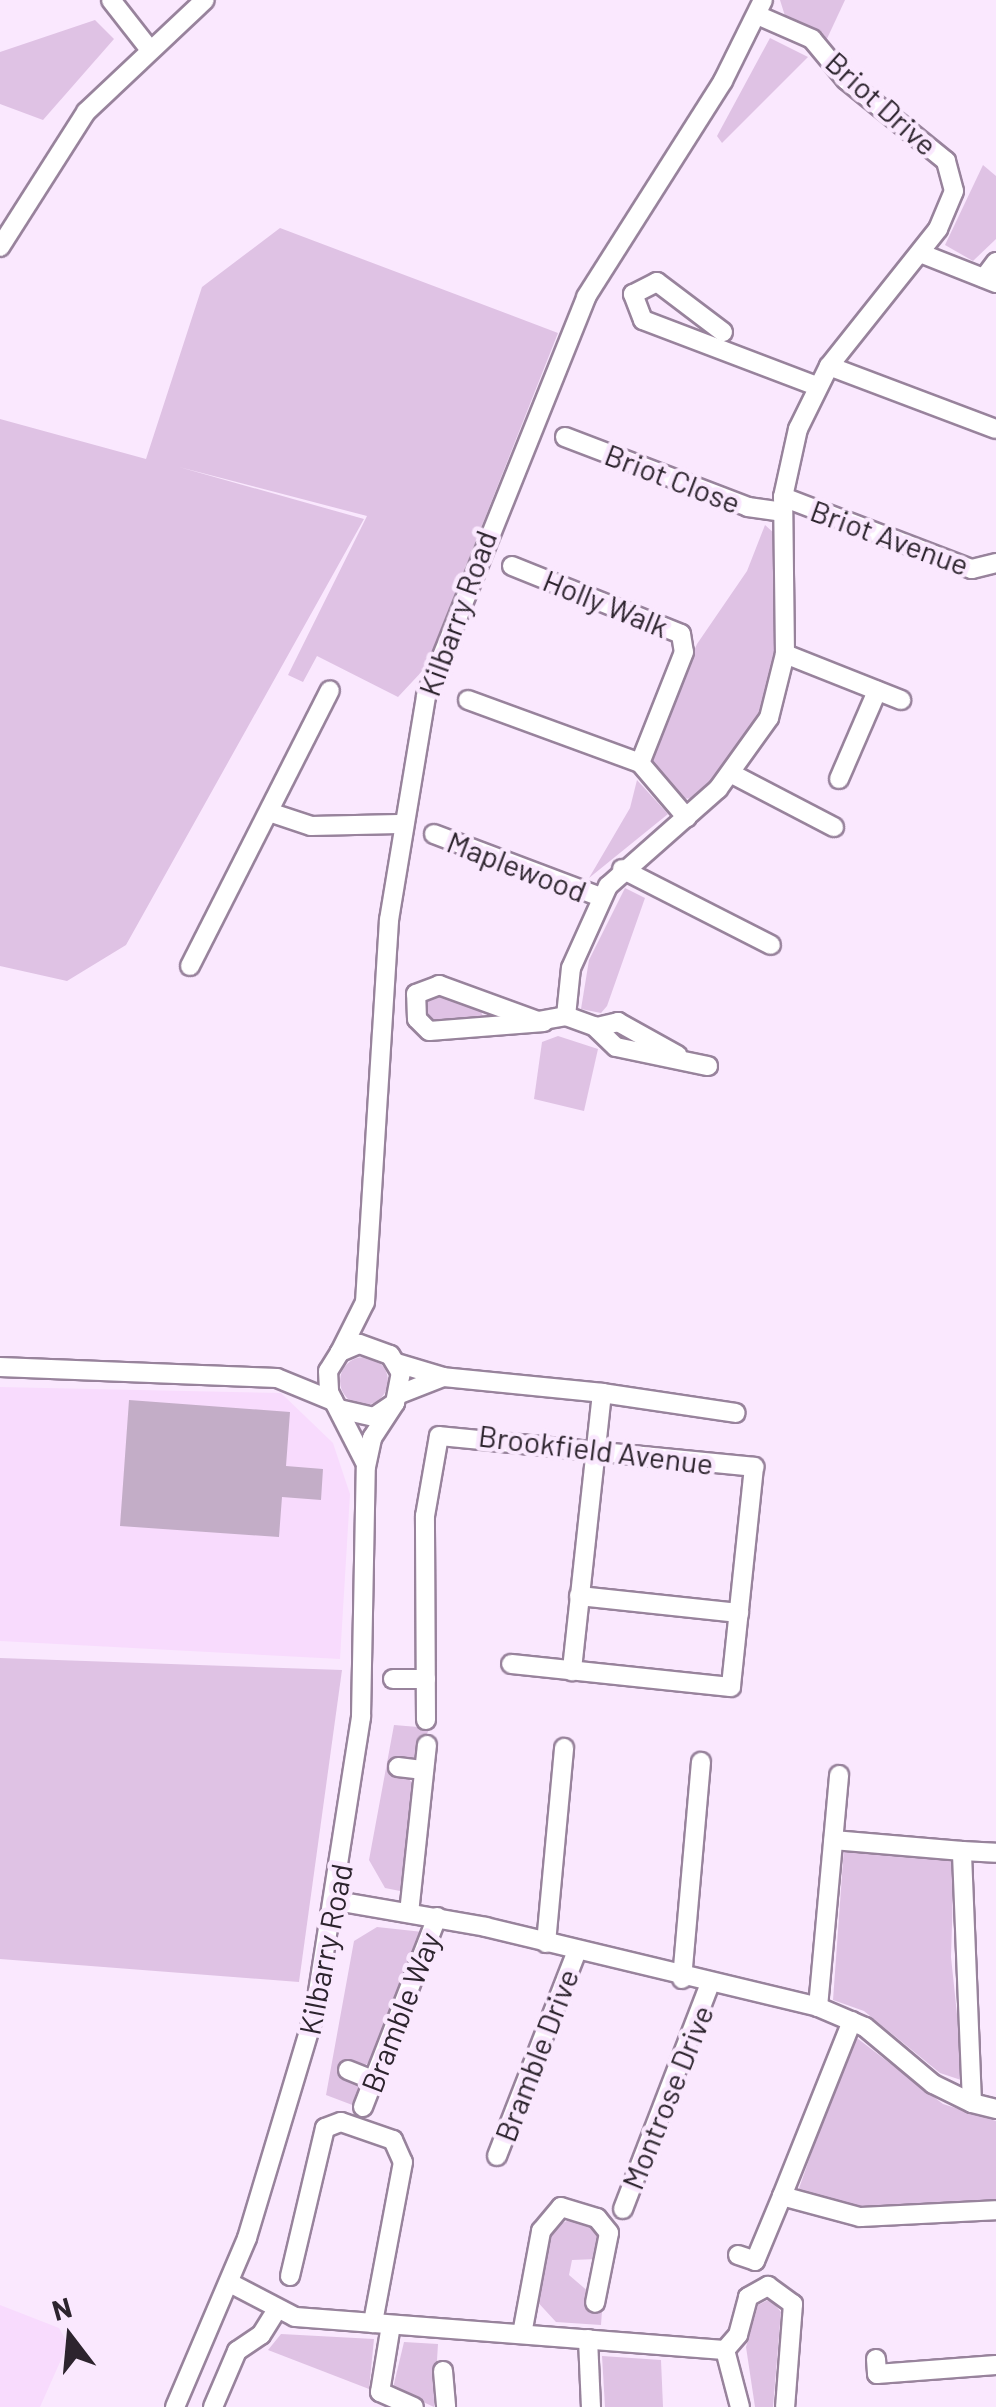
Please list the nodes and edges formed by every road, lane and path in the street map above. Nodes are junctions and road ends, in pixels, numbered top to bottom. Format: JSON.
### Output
{"nodes":[{"id":1,"x":111,"y":0,"type":"edge"},
{"id":2,"x":206,"y":0,"type":"edge"},
{"id":3,"x":760,"y":8,"type":"edge"},
{"id":4,"x":148,"y":46,"type":"junction"},
{"id":5,"x":6,"y":218,"type":"edge"},
{"id":6,"x":0,"y":247,"type":"edge"},
{"id":7,"x":920,"y":253,"type":"junction"},
{"id":8,"x":996,"y":262,"type":"edge"},
{"id":9,"x":990,"y":281,"type":"edge"},
{"id":10,"x":722,"y":332,"type":"dead end"},
{"id":11,"x":829,"y":366,"type":"junction"},
{"id":12,"x":817,"y":386,"type":"junction"},
{"id":13,"x":996,"y":430,"type":"edge"},
{"id":14,"x":564,"y":437,"type":"dead end"},
{"id":15,"x":782,"y":504,"type":"junction"},
{"id":16,"x":996,"y":564,"type":"edge"},
{"id":17,"x":512,"y":566,"type":"dead end"},
{"id":18,"x":785,"y":654,"type":"junction"},
{"id":19,"x":330,"y":690,"type":"dead end"},
{"id":20,"x":877,"y":691,"type":"junction"},
{"id":21,"x":468,"y":700,"type":"dead end"},
{"id":22,"x":901,"y":700,"type":"dead end"},
{"id":23,"x":640,"y":764,"type":"junction"},
{"id":24,"x":732,"y":774,"type":"junction"},
{"id":25,"x":839,"y":779,"type":"dead end"},
{"id":26,"x":269,"y":812,"type":"junction"},
{"id":27,"x":688,"y":818,"type":"junction"},
{"id":28,"x":399,"y":824,"type":"junction"},
{"id":29,"x":834,"y":827,"type":"dead end"},
{"id":30,"x":434,"y":834,"type":"dead end"},
{"id":31,"x":622,"y":869,"type":"junction"},
{"id":32,"x":601,"y":897,"type":"junction"},
{"id":33,"x":771,"y":944,"type":"dead end"},
{"id":34,"x":190,"y":966,"type":"dead end"},
{"id":35,"x":566,"y":1016,"type":"junction"},
{"id":36,"x":544,"y":1022,"type":"junction"},
{"id":37,"x":708,"y":1066,"type":"dead end"},
{"id":38,"x":366,"y":1291,"type":"junction"},
{"id":39,"x":336,"y":1357,"type":"junction"},
{"id":40,"x":394,"y":1359,"type":"junction"},
{"id":41,"x":0,"y":1367,"type":"edge"},
{"id":42,"x":442,"y":1377,"type":"junction"},
{"id":43,"x":278,"y":1378,"type":"junction"},
{"id":44,"x":602,"y":1394,"type":"junction"},
{"id":45,"x":397,"y":1398,"type":"junction"},
{"id":46,"x":336,"y":1405,"type":"junction"},
{"id":47,"x":736,"y":1413,"type":"dead end"},
{"id":48,"x":594,"y":1447,"type":"junction"},
{"id":49,"x":366,"y":1468,"type":"junction"},
{"id":50,"x":579,"y":1596,"type":"junction"},
{"id":51,"x":739,"y":1613,"type":"junction"},
{"id":52,"x":510,"y":1664,"type":"dead end"},
{"id":53,"x":572,"y":1670,"type":"junction"},
{"id":54,"x":394,"y":1679,"type":"dead end"},
{"id":55,"x":426,"y":1679,"type":"junction"},
{"id":56,"x":426,"y":1720,"type":"dead end"},
{"id":57,"x":427,"y":1744,"type":"dead end"},
{"id":58,"x":564,"y":1748,"type":"dead end"},
{"id":59,"x":701,"y":1762,"type":"dead end"},
{"id":60,"x":398,"y":1767,"type":"dead end"},
{"id":61,"x":424,"y":1770,"type":"junction"},
{"id":62,"x":839,"y":1774,"type":"dead end"},
{"id":63,"x":833,"y":1840,"type":"junction"},
{"id":64,"x":962,"y":1851,"type":"junction"},
{"id":65,"x":996,"y":1853,"type":"edge"},
{"id":66,"x":336,"y":1901,"type":"junction"},
{"id":67,"x":409,"y":1913,"type":"junction"},
{"id":68,"x":437,"y":1918,"type":"junction"},
{"id":69,"x":546,"y":1943,"type":"junction"},
{"id":70,"x":576,"y":1953,"type":"junction"},
{"id":71,"x":682,"y":1979,"type":"junction"},
{"id":72,"x":710,"y":1984,"type":"junction"},
{"id":73,"x":818,"y":2007,"type":"junction"},
{"id":74,"x":852,"y":2020,"type":"junction"},
{"id":75,"x":348,"y":2070,"type":"dead end"},
{"id":76,"x":373,"y":2080,"type":"junction"},
{"id":77,"x":972,"y":2103,"type":"junction"},
{"id":78,"x":363,"y":2107,"type":"dead end"},
{"id":79,"x":996,"y":2109,"type":"edge"},
{"id":80,"x":497,"y":2156,"type":"dead end"},
{"id":81,"x":782,"y":2196,"type":"junction"},
{"id":82,"x":622,"y":2209,"type":"dead end"},
{"id":83,"x":996,"y":2210,"type":"edge"},
{"id":84,"x":755,"y":2261,"type":"dead end"},
{"id":85,"x":581,"y":2271,"type":"dead end"},
{"id":86,"x":290,"y":2276,"type":"dead end"},
{"id":87,"x":600,"y":2277,"type":"junction"},
{"id":88,"x":230,"y":2283,"type":"junction"},
{"id":89,"x":595,"y":2304,"type":"dead end"},
{"id":90,"x":277,"y":2308,"type":"junction"},
{"id":91,"x":382,"y":2324,"type":"junction"},
{"id":92,"x":522,"y":2334,"type":"junction"},
{"id":93,"x":588,"y":2338,"type":"junction"},
{"id":94,"x":725,"y":2350,"type":"junction"},
{"id":95,"x":996,"y":2365,"type":"edge"},
{"id":96,"x":443,"y":2372,"type":"dead end"},
{"id":97,"x":877,"y":2373,"type":"dead end"},
{"id":98,"x":376,"y":2399,"type":"edge"},
{"id":99,"x":175,"y":2407,"type":"edge"},
{"id":100,"x":213,"y":2407,"type":"edge"},
{"id":101,"x":414,"y":2407,"type":"edge"},
{"id":102,"x":446,"y":2407,"type":"edge"},
{"id":103,"x":591,"y":2407,"type":"edge"},
{"id":104,"x":740,"y":2407,"type":"edge"},
{"id":105,"x":785,"y":2407,"type":"edge"}],
"edges":[{"from":1,"to":4,"type":"street"},
{"from":2,"to":4,"type":"street"},
{"from":3,"to":7,"type":"street","name":"Briot Drive"},
{"from":3,"to":28,"type":"street","name":"Kilbarry Road"},
{"from":4,"to":5,"type":"street"},
{"from":5,"to":6,"type":"street"},
{"from":7,"to":9,"type":"street"},
{"from":7,"to":11,"type":"street","name":"Briot Drive"},
{"from":8,"to":9,"type":"street"},
{"from":10,"to":12,"type":"street"},
{"from":11,"to":12,"type":"street","name":"Briot Drive"},
{"from":11,"to":13,"type":"street"},
{"from":12,"to":15,"type":"street","name":"Briot Drive"},
{"from":14,"to":15,"type":"street","name":"Briot Close"},
{"from":15,"to":16,"type":"street","name":"Briot Avenue"},
{"from":15,"to":18,"type":"street","name":"Briot Drive"},
{"from":17,"to":23,"type":"street","name":"Holly Walk"},
{"from":18,"to":20,"type":"street"},
{"from":18,"to":24,"type":"street","name":"Briot Drive"},
{"from":19,"to":26,"type":"street"},
{"from":20,"to":22,"type":"street"},
{"from":20,"to":25,"type":"street"},
{"from":21,"to":23,"type":"street"},
{"from":23,"to":27,"type":"street"},
{"from":24,"to":27,"type":"street","name":"Briot Drive"},
{"from":24,"to":29,"type":"street"},
{"from":26,"to":28,"type":"street"},
{"from":26,"to":34,"type":"street"},
{"from":27,"to":31,"type":"street","name":"Briot Drive"},
{"from":28,"to":38,"type":"street","name":"Kilbarry Road"},
{"from":30,"to":32,"type":"street","name":"Maplewood"},
{"from":31,"to":32,"type":"street","name":"Briot Drive"},
{"from":31,"to":33,"type":"street"},
{"from":32,"to":35,"type":"street","name":"Briot Drive"},
{"from":35,"to":36,"type":"street"},
{"from":35,"to":37,"type":"street"},
{"from":36,"to":36,"type":"street"},
{"from":38,"to":39,"type":"street","name":"Kilbarry Road"},
{"from":38,"to":40,"type":"street","name":"Kilbarry Road"},
{"from":39,"to":40,"type":"street"},
{"from":39,"to":43,"type":"street"},
{"from":39,"to":46,"type":"street"},
{"from":40,"to":42,"type":"street"},
{"from":40,"to":45,"type":"street"},
{"from":41,"to":43,"type":"street"},
{"from":42,"to":44,"type":"street"},
{"from":42,"to":45,"type":"street"},
{"from":43,"to":46,"type":"street"},
{"from":44,"to":47,"type":"street"},
{"from":44,"to":48,"type":"street"},
{"from":45,"to":46,"type":"street"},
{"from":45,"to":49,"type":"street","name":"Kilbarry Road"},
{"from":46,"to":49,"type":"street","name":"Kilbarry Road"},
{"from":48,"to":50,"type":"street"},
{"from":48,"to":51,"type":"street","name":"Brookfield Avenue"},
{"from":48,"to":55,"type":"street","name":"Brookfield Avenue"},
{"from":49,"to":66,"type":"street","name":"Kilbarry Road"},
{"from":50,"to":51,"type":"street"},
{"from":50,"to":53,"type":"street"},
{"from":51,"to":53,"type":"street"},
{"from":52,"to":53,"type":"street"},
{"from":54,"to":55,"type":"street"},
{"from":55,"to":56,"type":"street"},
{"from":57,"to":61,"type":"street"},
{"from":58,"to":69,"type":"street"},
{"from":59,"to":71,"type":"street"},
{"from":60,"to":61,"type":"street"},
{"from":61,"to":67,"type":"street"},
{"from":62,"to":63,"type":"street"},
{"from":63,"to":64,"type":"street"},
{"from":63,"to":73,"type":"street"},
{"from":64,"to":65,"type":"street"},
{"from":64,"to":77,"type":"street"},
{"from":66,"to":67,"type":"street"},
{"from":66,"to":88,"type":"street","name":"Kilbarry Road"},
{"from":67,"to":68,"type":"street"},
{"from":68,"to":69,"type":"street"},
{"from":68,"to":76,"type":"street","name":"Bramble Way"},
{"from":69,"to":70,"type":"street"},
{"from":70,"to":71,"type":"street"},
{"from":70,"to":80,"type":"street","name":"Bramble Drive"},
{"from":71,"to":72,"type":"street"},
{"from":72,"to":73,"type":"street"},
{"from":72,"to":82,"type":"street","name":"Montrose Drive"},
{"from":73,"to":74,"type":"street"},
{"from":74,"to":77,"type":"street"},
{"from":74,"to":81,"type":"street"},
{"from":75,"to":76,"type":"street"},
{"from":76,"to":78,"type":"street","name":"Bramble Way"},
{"from":77,"to":79,"type":"street"},
{"from":81,"to":83,"type":"street"},
{"from":81,"to":84,"type":"street"},
{"from":85,"to":87,"type":"street"},
{"from":86,"to":91,"type":"street"},
{"from":87,"to":89,"type":"street"},
{"from":87,"to":92,"type":"street"},
{"from":88,"to":90,"type":"street"},
{"from":88,"to":99,"type":"street","name":"Kilbarry Road"},
{"from":90,"to":91,"type":"street"},
{"from":90,"to":100,"type":"street"},
{"from":91,"to":92,"type":"street"},
{"from":91,"to":98,"type":"street"},
{"from":92,"to":93,"type":"street"},
{"from":93,"to":94,"type":"street"},
{"from":93,"to":103,"type":"street"},
{"from":94,"to":104,"type":"street"},
{"from":94,"to":105,"type":"street"},
{"from":95,"to":97,"type":"street"},
{"from":96,"to":102,"type":"street"},
{"from":98,"to":101,"type":"street"}]}
